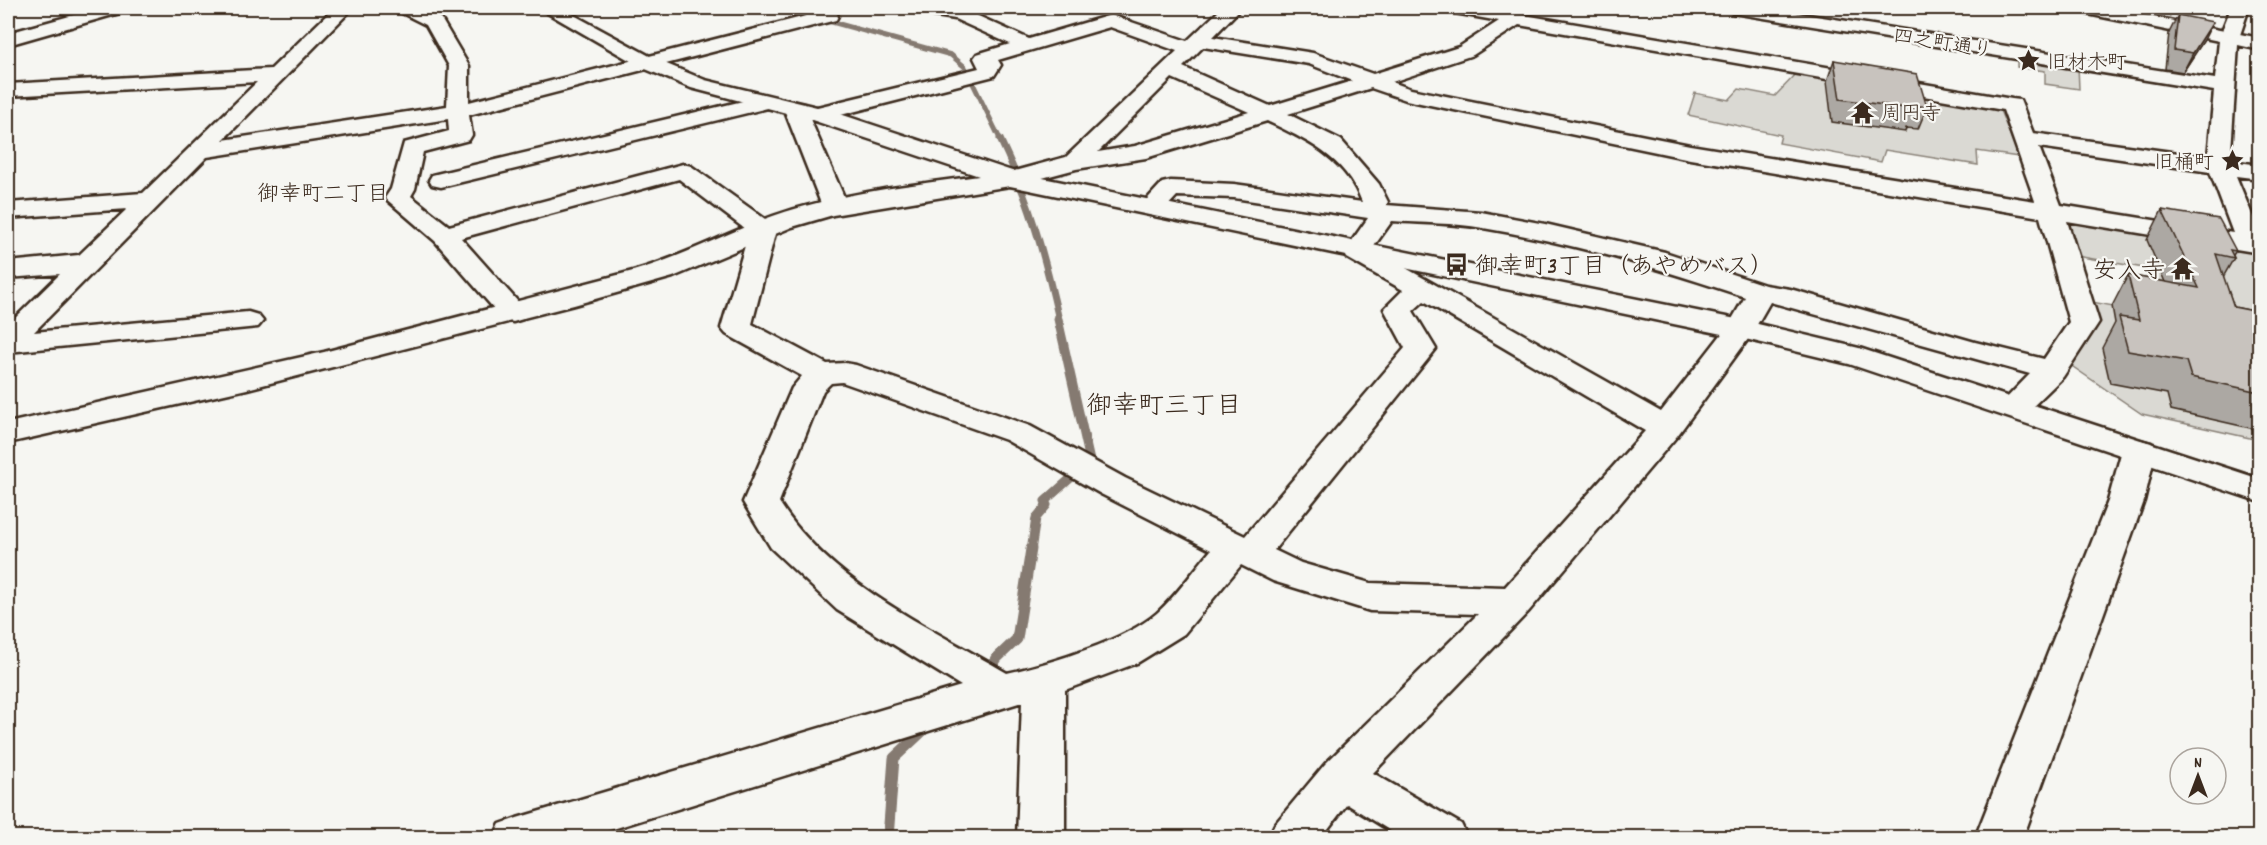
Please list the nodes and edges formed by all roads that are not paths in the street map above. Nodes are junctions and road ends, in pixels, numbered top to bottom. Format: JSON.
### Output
{"nodes":[{"id":1,"x":117,"y":8,"type":"edge"},
{"id":2,"x":344,"y":8,"type":"edge"},
{"id":3,"x":406,"y":8,"type":"edge"},
{"id":4,"x":548,"y":8,"type":"edge"},
{"id":5,"x":792,"y":8,"type":"edge"},
{"id":6,"x":916,"y":8,"type":"edge"},
{"id":7,"x":1232,"y":8,"type":"edge"},
{"id":8,"x":1455,"y":8,"type":"edge"},
{"id":9,"x":1733,"y":8,"type":"edge"},
{"id":10,"x":2083,"y":8,"type":"edge"},
{"id":11,"x":2240,"y":8,"type":"edge"},
{"id":12,"x":1785,"y":12,"type":"edge"},
{"id":13,"x":1516,"y":18,"type":"junction"},
{"id":14,"x":8,"y":39,"type":"edge"},
{"id":15,"x":2229,"y":40,"type":"junction"},
{"id":16,"x":2259,"y":44,"type":"edge"},
{"id":17,"x":1027,"y":45,"type":"junction"},
{"id":18,"x":1195,"y":45,"type":"junction"},
{"id":19,"x":1762,"y":46,"type":"junction"},
{"id":20,"x":650,"y":64,"type":"junction"},
{"id":21,"x":1170,"y":69,"type":"junction"},
{"id":22,"x":275,"y":75,"type":"junction"},
{"id":23,"x":1373,"y":81,"type":"junction"},
{"id":24,"x":2225,"y":87,"type":"junction"},
{"id":25,"x":10,"y":91,"type":"edge"},
{"id":26,"x":764,"y":102,"type":"junction"},
{"id":27,"x":458,"y":111,"type":"junction"},
{"id":28,"x":806,"y":111,"type":"junction"},
{"id":29,"x":1271,"y":114,"type":"junction"},
{"id":30,"x":2023,"y":138,"type":"junction"},
{"id":31,"x":199,"y":151,"type":"junction"},
{"id":32,"x":1074,"y":162,"type":"junction"},
{"id":33,"x":2220,"y":166,"type":"junction"},
{"id":34,"x":2259,"y":172,"type":"edge"},
{"id":35,"x":1012,"y":179,"type":"junction"},
{"id":36,"x":441,"y":180,"type":"dead end"},
{"id":37,"x":148,"y":200,"type":"junction"},
{"id":38,"x":835,"y":206,"type":"junction"},
{"id":39,"x":1152,"y":208,"type":"junction"},
{"id":40,"x":8,"y":210,"type":"edge"},
{"id":41,"x":1378,"y":212,"type":"junction"},
{"id":42,"x":2051,"y":212,"type":"junction"},
{"id":43,"x":763,"y":230,"type":"junction"},
{"id":44,"x":444,"y":235,"type":"junction"},
{"id":45,"x":2255,"y":244,"type":"edge"},
{"id":46,"x":1357,"y":252,"type":"junction"},
{"id":47,"x":86,"y":264,"type":"junction"},
{"id":48,"x":8,"y":270,"type":"edge"},
{"id":49,"x":1422,"y":288,"type":"junction"},
{"id":50,"x":1761,"y":293,"type":"junction"},
{"id":51,"x":513,"y":313,"type":"junction"},
{"id":52,"x":248,"y":321,"type":"dead end"},
{"id":53,"x":1741,"y":329,"type":"junction"},
{"id":54,"x":8,"y":342,"type":"edge"},
{"id":55,"x":2052,"y":370,"type":"junction"},
{"id":56,"x":822,"y":374,"type":"junction"},
{"id":57,"x":2014,"y":407,"type":"junction"},
{"id":58,"x":1665,"y":429,"type":"junction"},
{"id":59,"x":8,"y":433,"type":"edge"},
{"id":60,"x":2139,"y":450,"type":"junction"},
{"id":61,"x":2259,"y":491,"type":"edge"},
{"id":62,"x":1242,"y":551,"type":"junction"},
{"id":63,"x":1515,"y":601,"type":"junction"},
{"id":64,"x":1044,"y":681,"type":"junction"},
{"id":65,"x":1002,"y":690,"type":"junction"},
{"id":66,"x":1341,"y":777,"type":"junction"},
{"id":67,"x":517,"y":837,"type":"edge"},
{"id":68,"x":1041,"y":837,"type":"edge"},
{"id":69,"x":1292,"y":837,"type":"edge"},
{"id":70,"x":1444,"y":837,"type":"edge"},
{"id":71,"x":1999,"y":837,"type":"edge"}],
"edges":[{"from":1,"to":14,"type":"street"},
{"from":2,"to":22,"type":"street"},
{"from":3,"to":27,"type":"street"},
{"from":4,"to":20,"type":"street"},
{"from":5,"to":20,"type":"street"},
{"from":6,"to":17,"type":"street"},
{"from":7,"to":18,"type":"street"},
{"from":8,"to":13,"type":"street"},
{"from":9,"to":12,"type":"street","name":"四之町通り"},
{"from":10,"to":15,"type":"street"},
{"from":11,"to":15,"type":"street"},
{"from":12,"to":19,"type":"street"},
{"from":12,"to":24,"type":"street","name":"四之町通り"},
{"from":13,"to":19,"type":"street"},
{"from":13,"to":23,"type":"street"},
{"from":15,"to":16,"type":"street"},
{"from":15,"to":24,"type":"street"},
{"from":17,"to":18,"type":"street"},
{"from":17,"to":28,"type":"street"},
{"from":18,"to":21,"type":"street"},
{"from":18,"to":23,"type":"street"},
{"from":19,"to":30,"type":"street"},
{"from":20,"to":26,"type":"street"},
{"from":20,"to":27,"type":"street"},
{"from":21,"to":29,"type":"street"},
{"from":21,"to":32,"type":"street"},
{"from":22,"to":25,"type":"street"},
{"from":22,"to":31,"type":"street"},
{"from":23,"to":29,"type":"street"},
{"from":23,"to":42,"type":"street"},
{"from":24,"to":33,"type":"street"},
{"from":26,"to":28,"type":"street"},
{"from":26,"to":36,"type":"street"},
{"from":27,"to":31,"type":"street"},
{"from":27,"to":44,"type":"street"},
{"from":28,"to":35,"type":"street"},
{"from":28,"to":38,"type":"street"},
{"from":29,"to":32,"type":"street"},
{"from":29,"to":41,"type":"street"},
{"from":30,"to":33,"type":"street"},
{"from":30,"to":42,"type":"street"},
{"from":31,"to":37,"type":"street"},
{"from":32,"to":35,"type":"street"},
{"from":33,"to":34,"type":"street"},
{"from":33,"to":45,"type":"street"},
{"from":35,"to":38,"type":"street"},
{"from":35,"to":39,"type":"street"},
{"from":37,"to":40,"type":"street"},
{"from":37,"to":47,"type":"street"},
{"from":38,"to":43,"type":"street"},
{"from":39,"to":41,"type":"street"},
{"from":39,"to":46,"type":"street"},
{"from":41,"to":46,"type":"street"},
{"from":41,"to":50,"type":"street"},
{"from":42,"to":45,"type":"street"},
{"from":42,"to":55,"type":"street"},
{"from":43,"to":44,"type":"street"},
{"from":43,"to":51,"type":"street"},
{"from":43,"to":56,"type":"street"},
{"from":44,"to":51,"type":"street"},
{"from":46,"to":49,"type":"street"},
{"from":46,"to":53,"type":"street"},
{"from":47,"to":48,"type":"street"},
{"from":47,"to":54,"type":"street"},
{"from":49,"to":58,"type":"street"},
{"from":49,"to":62,"type":"street"},
{"from":50,"to":53,"type":"street"},
{"from":50,"to":55,"type":"street"},
{"from":51,"to":59,"type":"street"},
{"from":52,"to":54,"type":"street"},
{"from":53,"to":57,"type":"street"},
{"from":53,"to":58,"type":"street"},
{"from":55,"to":57,"type":"street"},
{"from":56,"to":62,"type":"street"},
{"from":56,"to":65,"type":"street"},
{"from":57,"to":60,"type":"street"},
{"from":58,"to":63,"type":"street"},
{"from":60,"to":61,"type":"street"},
{"from":60,"to":71,"type":"street"},
{"from":62,"to":63,"type":"street"},
{"from":62,"to":64,"type":"street"},
{"from":63,"to":66,"type":"street"},
{"from":64,"to":65,"type":"street"},
{"from":64,"to":68,"type":"street"},
{"from":65,"to":67,"type":"street"},
{"from":66,"to":69,"type":"street"},
{"from":66,"to":70,"type":"street"}]}
